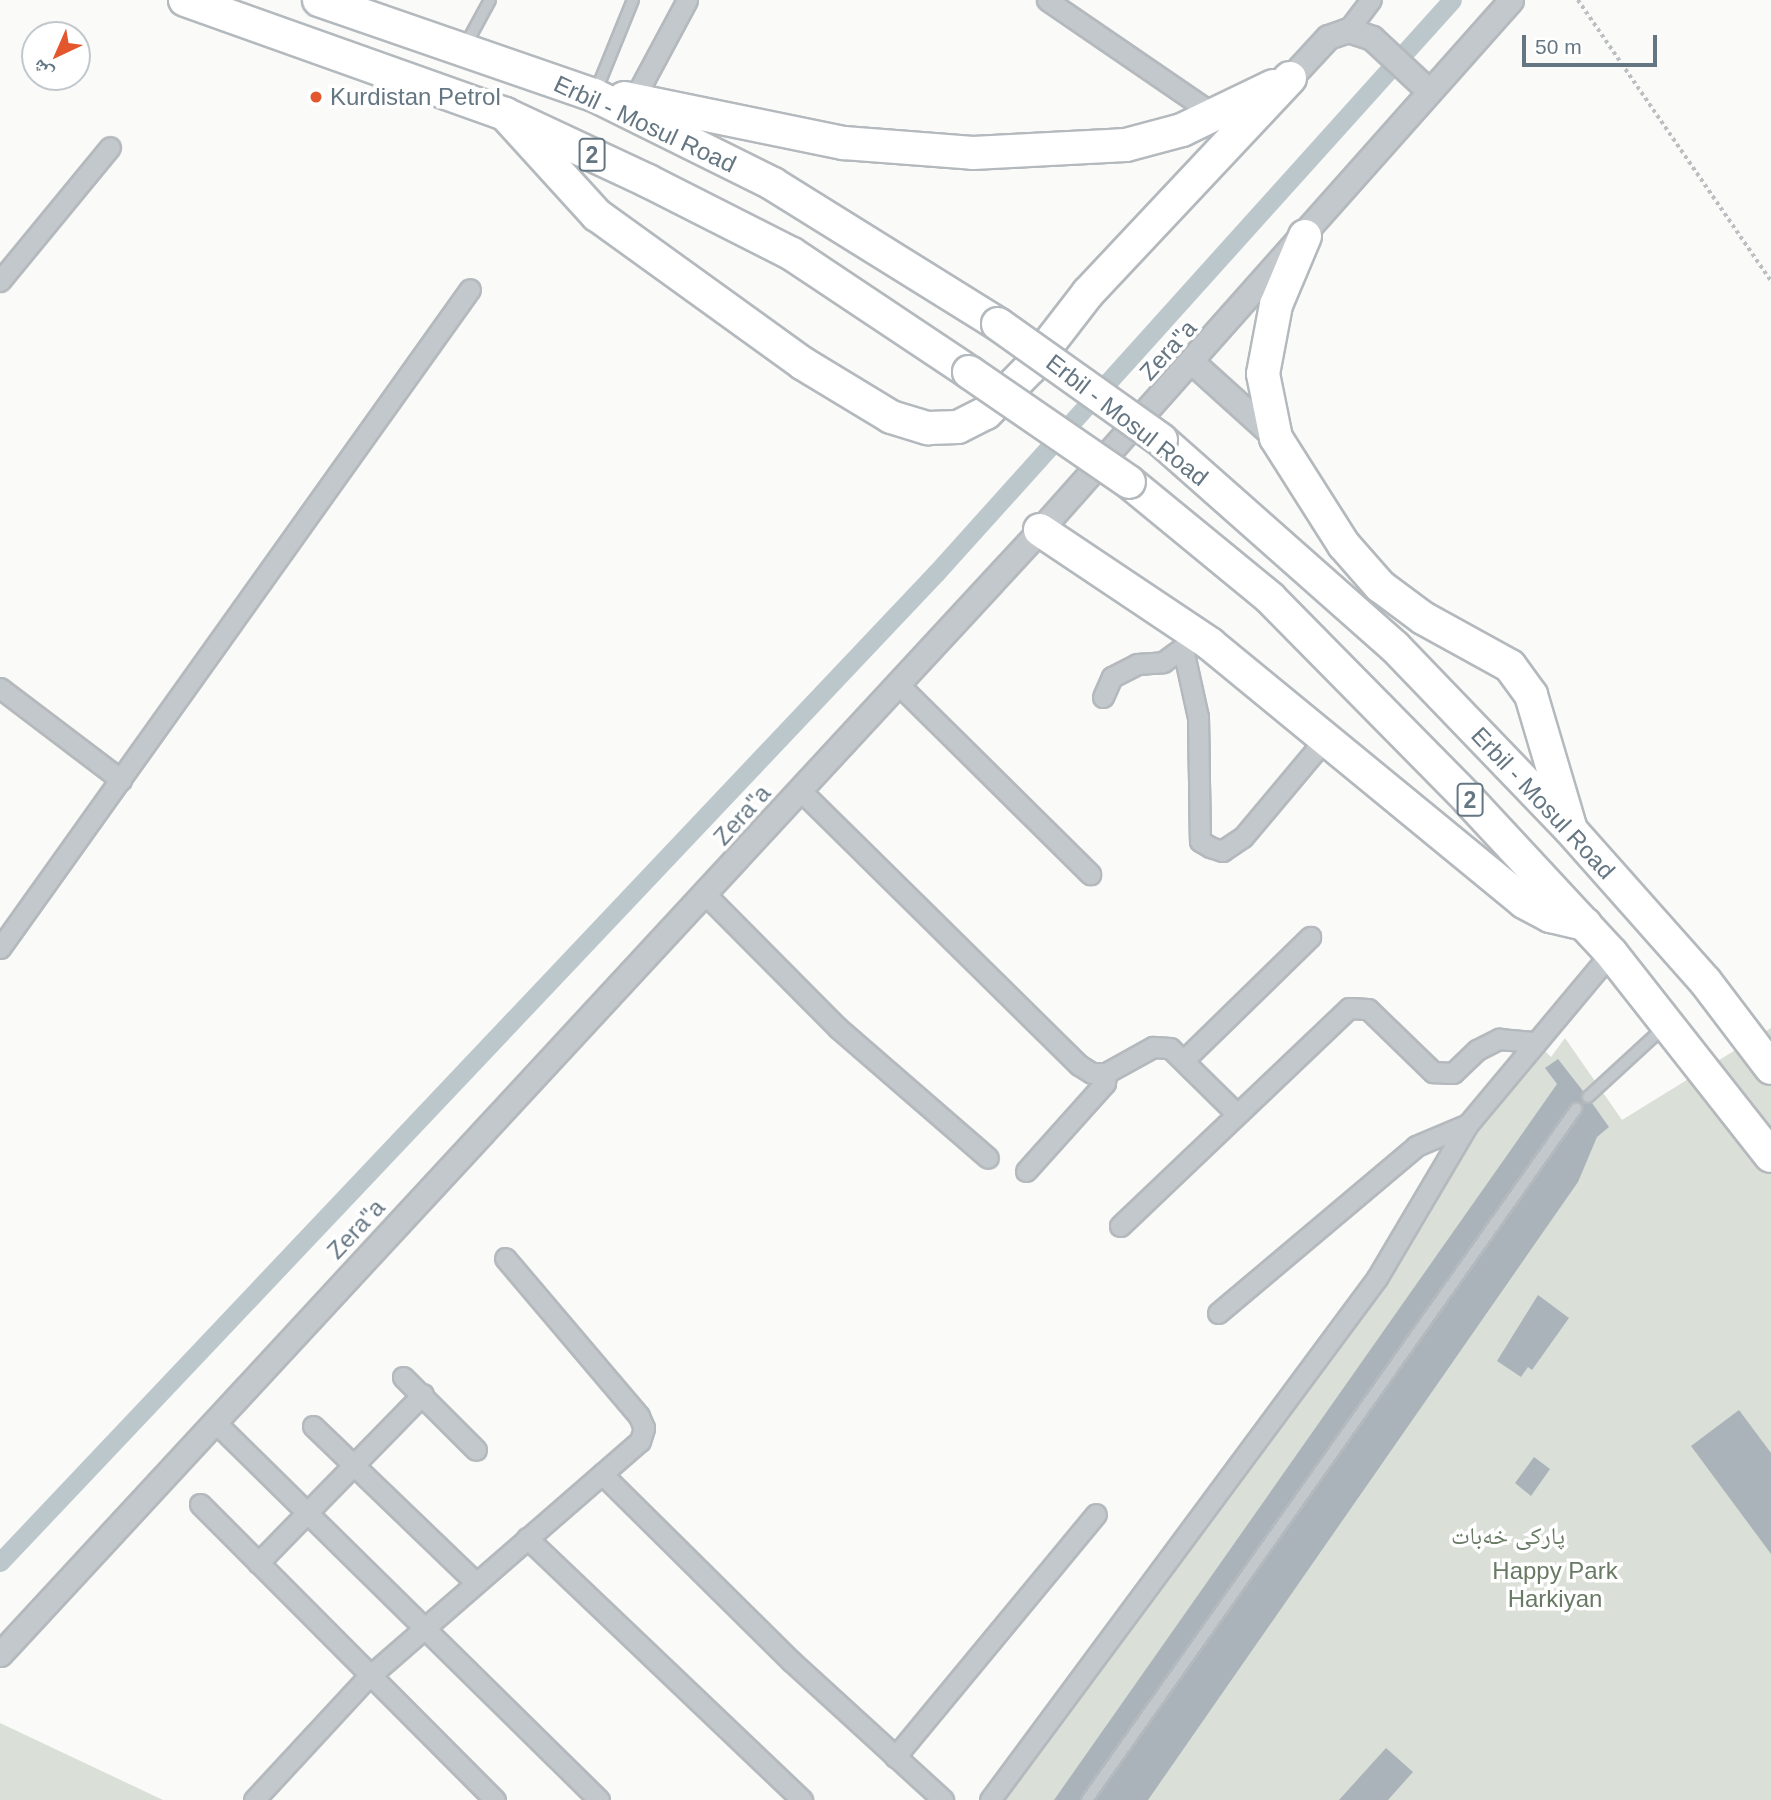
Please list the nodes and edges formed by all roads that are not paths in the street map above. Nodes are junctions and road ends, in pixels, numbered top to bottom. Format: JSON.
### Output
{"nodes":[{"id":1,"x":185,"y":0,"type":"edge"},
{"id":2,"x":319,"y":0,"type":"edge"},
{"id":3,"x":490,"y":0,"type":"edge"},
{"id":4,"x":633,"y":0,"type":"edge"},
{"id":5,"x":687,"y":0,"type":"edge"},
{"id":6,"x":1048,"y":0,"type":"edge"},
{"id":7,"x":1371,"y":0,"type":"edge"},
{"id":8,"x":1511,"y":0,"type":"edge"},
{"id":9,"x":1349,"y":30,"type":"junction"},
{"id":10,"x":463,"y":49,"type":"junction"},
{"id":11,"x":1290,"y":78,"type":"junction"},
{"id":12,"x":1429,"y":90,"type":"junction"},
{"id":13,"x":594,"y":95,"type":"junction"},
{"id":14,"x":634,"y":99,"type":"junction"},
{"id":15,"x":505,"y":114,"type":"junction"},
{"id":16,"x":1214,"y":114,"type":"junction"},
{"id":17,"x":110,"y":147,"type":"dead end"},
{"id":18,"x":1305,"y":236,"type":"junction"},
{"id":19,"x":0,"y":281,"type":"edge"},
{"id":20,"x":470,"y":289,"type":"dead end"},
{"id":21,"x":1192,"y":362,"type":"junction"},
{"id":22,"x":1276,"y":438,"type":"junction"},
{"id":23,"x":1040,"y":530,"type":"junction"},
{"id":24,"x":1191,"y":642,"type":"junction"},
{"id":25,"x":897,"y":683,"type":"junction"},
{"id":26,"x":0,"y":688,"type":"edge"},
{"id":27,"x":1103,"y":697,"type":"dead end"},
{"id":28,"x":1326,"y":738,"type":"junction"},
{"id":29,"x":121,"y":780,"type":"junction"},
{"id":30,"x":800,"y":790,"type":"junction"},
{"id":31,"x":1570,"y":829,"type":"junction"},
{"id":32,"x":1090,"y":874,"type":"dead end"},
{"id":33,"x":705,"y":894,"type":"junction"},
{"id":34,"x":1585,"y":924,"type":"junction"},
{"id":35,"x":1310,"y":937,"type":"dead end"},
{"id":36,"x":2,"y":942,"type":"edge"},
{"id":37,"x":1611,"y":953,"type":"junction"},
{"id":38,"x":1667,"y":1024,"type":"junction"},
{"id":39,"x":1536,"y":1042,"type":"junction"},
{"id":40,"x":1185,"y":1059,"type":"junction"},
{"id":41,"x":1771,"y":1068,"type":"edge"},
{"id":42,"x":1106,"y":1073,"type":"junction"},
{"id":43,"x":1588,"y":1097,"type":"dead end"},
{"id":44,"x":1576,"y":1109,"type":"dead end"},
{"id":45,"x":1237,"y":1114,"type":"junction"},
{"id":46,"x":1468,"y":1124,"type":"junction"},
{"id":47,"x":1771,"y":1156,"type":"edge"},
{"id":48,"x":988,"y":1158,"type":"dead end"},
{"id":49,"x":1026,"y":1171,"type":"dead end"},
{"id":50,"x":1120,"y":1226,"type":"dead end"},
{"id":51,"x":505,"y":1258,"type":"dead end"},
{"id":52,"x":1218,"y":1313,"type":"dead end"},
{"id":53,"x":403,"y":1377,"type":"dead end"},
{"id":54,"x":423,"y":1394,"type":"junction"},
{"id":55,"x":214,"y":1420,"type":"junction"},
{"id":56,"x":313,"y":1426,"type":"dead end"},
{"id":57,"x":475,"y":1450,"type":"dead end"},
{"id":58,"x":355,"y":1464,"type":"junction"},
{"id":59,"x":603,"y":1474,"type":"junction"},
{"id":60,"x":200,"y":1504,"type":"dead end"},
{"id":61,"x":308,"y":1513,"type":"junction"},
{"id":62,"x":1096,"y":1514,"type":"dead end"},
{"id":63,"x":527,"y":1538,"type":"junction"},
{"id":64,"x":258,"y":1563,"type":"junction"},
{"id":65,"x":476,"y":1583,"type":"junction"},
{"id":66,"x":424,"y":1628,"type":"junction"},
{"id":67,"x":0,"y":1654,"type":"edge"},
{"id":68,"x":370,"y":1676,"type":"junction"},
{"id":69,"x":895,"y":1757,"type":"junction"},
{"id":70,"x":254,"y":1800,"type":"edge"},
{"id":71,"x":495,"y":1800,"type":"edge"},
{"id":72,"x":599,"y":1800,"type":"edge"},
{"id":73,"x":802,"y":1800,"type":"edge"},
{"id":74,"x":943,"y":1800,"type":"edge"},
{"id":75,"x":990,"y":1800,"type":"edge"},
{"id":76,"x":1087,"y":1800,"type":"edge"}],
"edges":[{"from":1,"to":15,"type":"highway","name":"Erbil - Mosul Road","number":"2"},
{"from":2,"to":10,"type":"highway","name":"Erbil - Mosul Road","number":"2"},
{"from":3,"to":10,"type":"lane"},
{"from":4,"to":13,"type":"lane"},
{"from":5,"to":14,"type":"street"},
{"from":6,"to":16,"type":"street"},
{"from":7,"to":9,"type":"street"},
{"from":8,"to":12,"type":"street","name":"Zera\"a"},
{"from":9,"to":11,"type":"street"},
{"from":9,"to":12,"type":"street"},
{"from":10,"to":13,"type":"highway","name":"Erbil - Mosul Road","number":"2"},
{"from":11,"to":15,"type":"highway"},
{"from":11,"to":16,"type":"highway"},
{"from":12,"to":18,"type":"street","name":"Zera\"a"},
{"from":13,"to":14,"type":"highway"},
{"from":13,"to":31,"type":"highway","name":"Erbil - Mosul Road","number":"2","bridge":true},
{"from":14,"to":16,"type":"highway"},
{"from":15,"to":34,"type":"highway","name":"Erbil - Mosul Road","number":"2","bridge":true},
{"from":17,"to":19,"type":"street"},
{"from":18,"to":21,"type":"street","name":"Zera\"a"},
{"from":18,"to":22,"type":"highway"},
{"from":20,"to":29,"type":"street"},
{"from":21,"to":22,"type":"street"},
{"from":21,"to":23,"type":"street","name":"Zera\"a"},
{"from":22,"to":31,"type":"highway"},
{"from":23,"to":24,"type":"highway"},
{"from":23,"to":25,"type":"street","name":"Zera\"a"},
{"from":24,"to":27,"type":"street"},
{"from":24,"to":28,"type":"highway"},
{"from":24,"to":28,"type":"street"},
{"from":25,"to":30,"type":"street","name":"Zera\"a"},
{"from":25,"to":32,"type":"street"},
{"from":26,"to":29,"type":"street"},
{"from":28,"to":34,"type":"highway"},
{"from":29,"to":36,"type":"street"},
{"from":30,"to":33,"type":"street","name":"Zera\"a"},
{"from":30,"to":42,"type":"street"},
{"from":31,"to":41,"type":"highway","name":"Erbil - Mosul Road","number":"2"},
{"from":33,"to":48,"type":"street"},
{"from":33,"to":55,"type":"street","name":"Zera\"a"},
{"from":34,"to":37,"type":"highway","name":"Erbil - Mosul Road","number":"2"},
{"from":35,"to":40,"type":"street"},
{"from":37,"to":38,"type":"highway","name":"Erbil - Mosul Road","number":"2"},
{"from":37,"to":39,"type":"street"},
{"from":38,"to":43,"type":"lane"},
{"from":38,"to":47,"type":"highway","name":"Erbil - Mosul Road","number":"2"},
{"from":39,"to":45,"type":"street"},
{"from":39,"to":46,"type":"street"},
{"from":40,"to":42,"type":"street"},
{"from":40,"to":45,"type":"street"},
{"from":42,"to":49,"type":"street"},
{"from":44,"to":76,"type":"lane"},
{"from":45,"to":50,"type":"street"},
{"from":46,"to":52,"type":"street"},
{"from":46,"to":75,"type":"street"},
{"from":51,"to":59,"type":"street"},
{"from":53,"to":54,"type":"street"},
{"from":54,"to":57,"type":"street"},
{"from":54,"to":58,"type":"street"},
{"from":55,"to":61,"type":"street"},
{"from":55,"to":67,"type":"street","name":"Zera\"a"},
{"from":56,"to":58,"type":"street"},
{"from":58,"to":61,"type":"street"},
{"from":58,"to":65,"type":"street"},
{"from":59,"to":63,"type":"street"},
{"from":59,"to":69,"type":"street"},
{"from":60,"to":64,"type":"street"},
{"from":61,"to":64,"type":"street"},
{"from":61,"to":66,"type":"street"},
{"from":62,"to":69,"type":"street"},
{"from":63,"to":65,"type":"street"},
{"from":63,"to":73,"type":"street"},
{"from":64,"to":68,"type":"street"},
{"from":65,"to":66,"type":"street"},
{"from":66,"to":68,"type":"street"},
{"from":66,"to":72,"type":"street"},
{"from":68,"to":70,"type":"street"},
{"from":68,"to":71,"type":"street"},
{"from":69,"to":74,"type":"street"}]}
